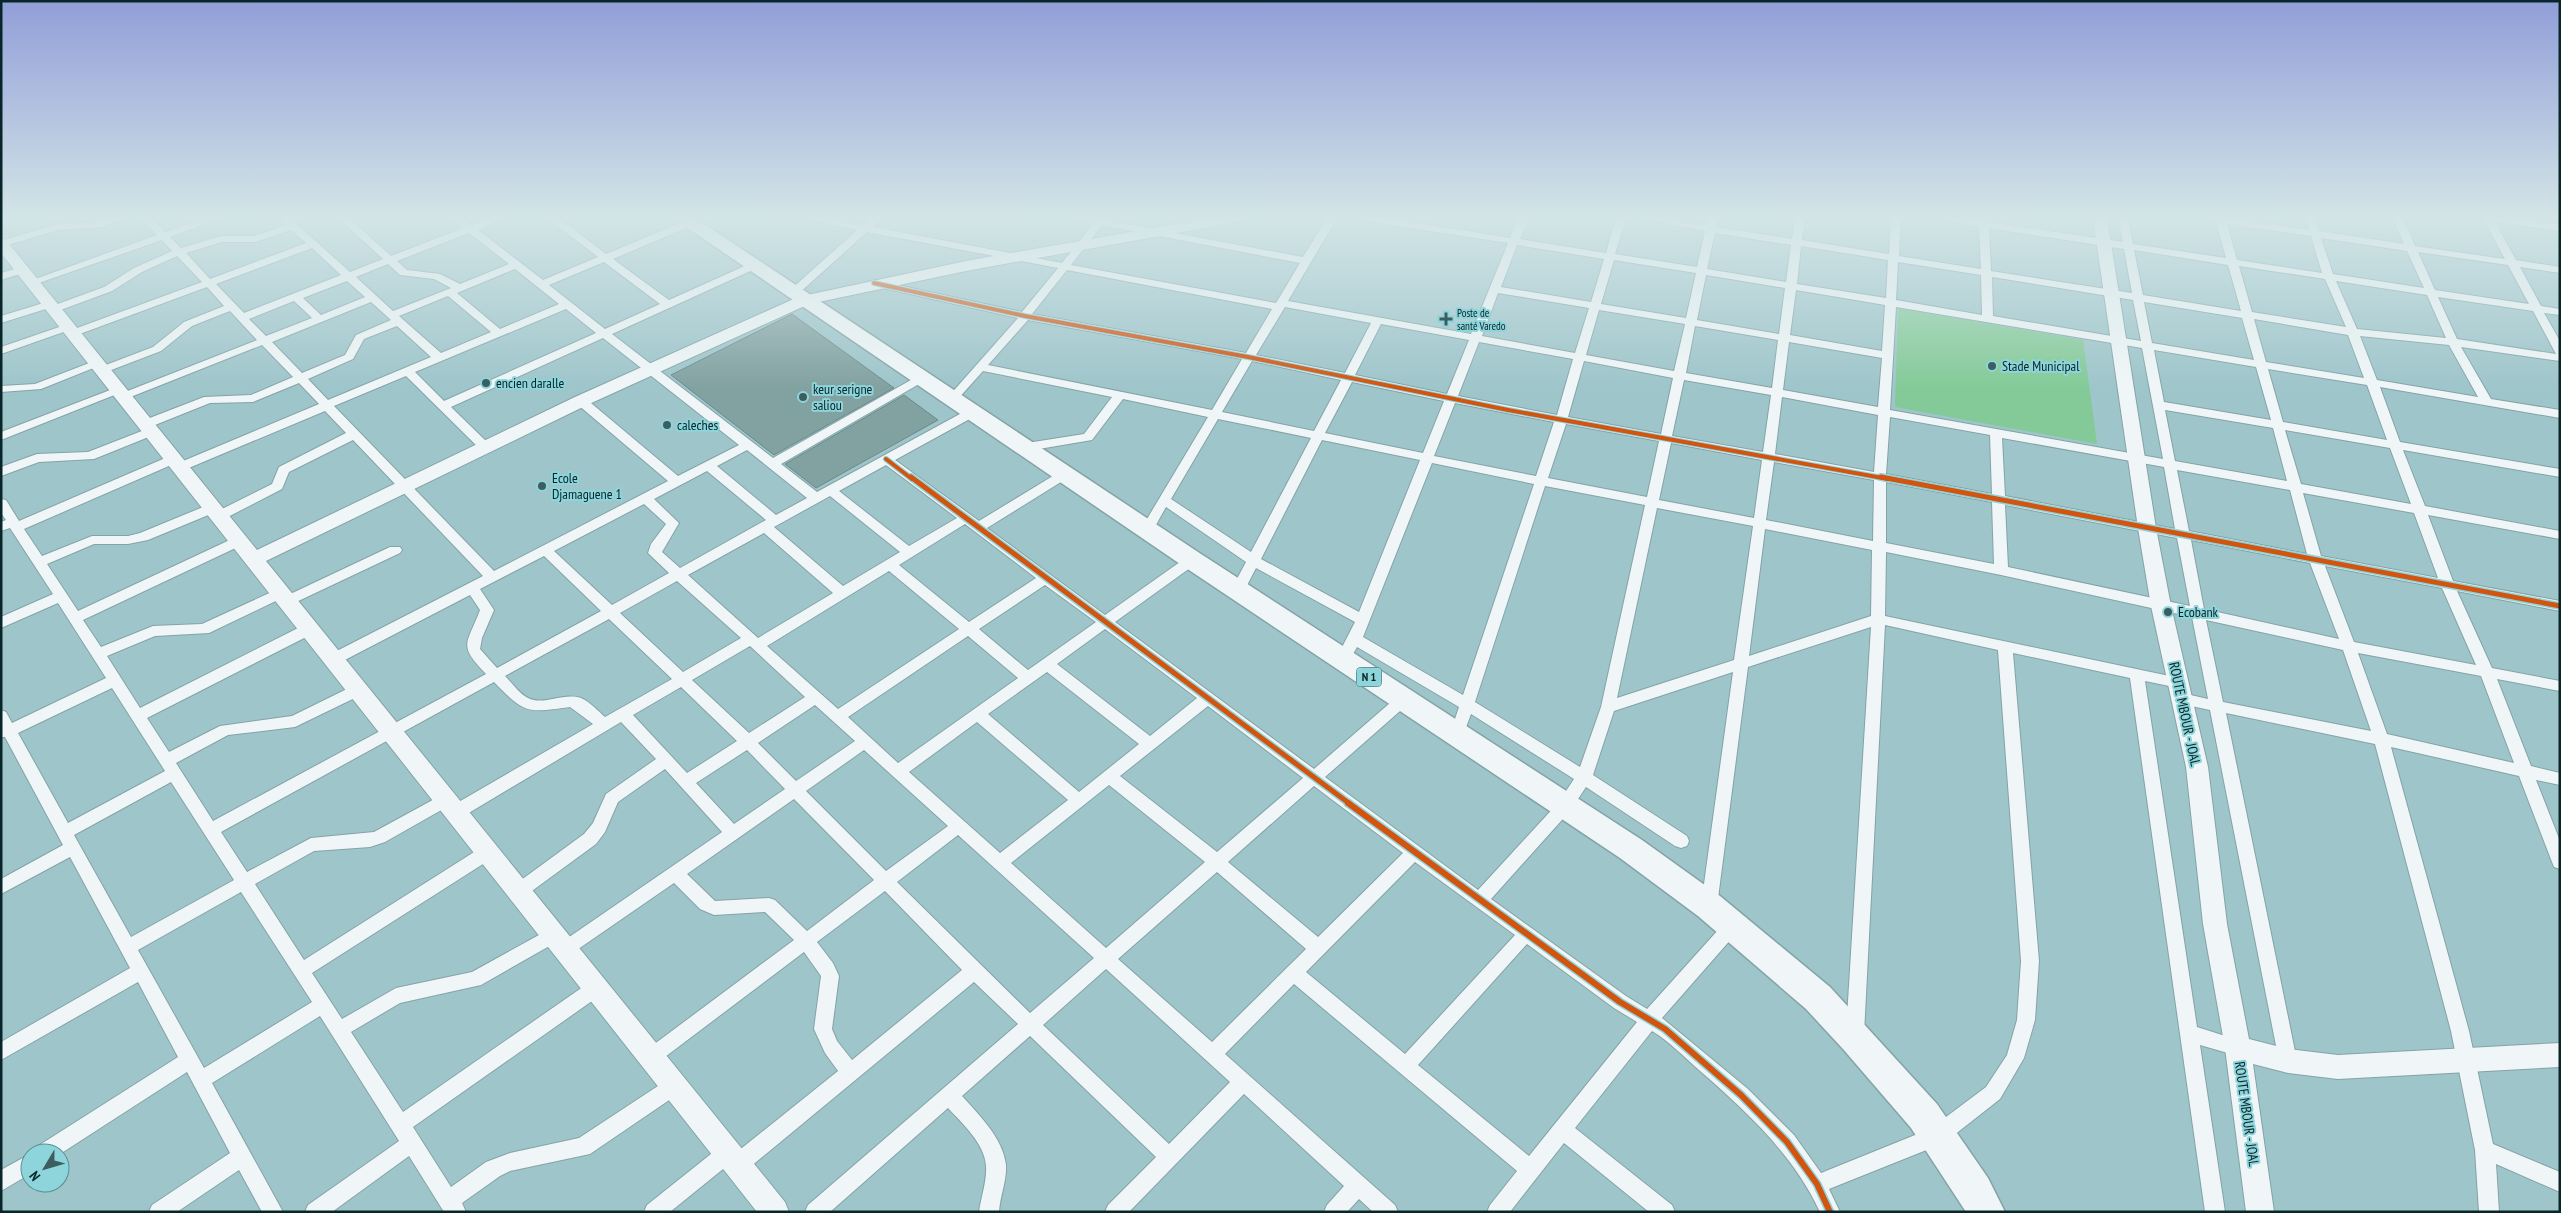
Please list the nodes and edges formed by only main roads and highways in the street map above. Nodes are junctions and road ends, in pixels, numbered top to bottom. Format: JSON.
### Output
{"nodes":[{"id":1,"x":26,"y":275,"type":"edge"},
{"id":2,"x":766,"y":275,"type":"edge"},
{"id":3,"x":919,"y":275,"type":"edge"},
{"id":4,"x":2110,"y":275,"type":"edge"},
{"id":5,"x":799,"y":296,"type":"junction"},
{"id":6,"x":254,"y":559,"type":"junction"},
{"id":7,"x":2238,"y":1048,"type":"junction"},
{"id":8,"x":2560,"y":1055,"type":"edge"},
{"id":9,"x":775,"y":1212,"type":"edge"},
{"id":10,"x":1986,"y":1212,"type":"edge"},
{"id":11,"x":2260,"y":1212,"type":"edge"}],
"edges":[{"from":1,"to":6,"type":"main road"},
{"from":2,"to":5,"type":"highway","number":"N 1"},
{"from":3,"to":5,"type":"main road"},
{"from":4,"to":7,"type":"main road","name":"ROUTE MBOUR - JOAL"},
{"from":5,"to":6,"type":"main road"},
{"from":5,"to":10,"type":"highway","number":"N 1"},
{"from":6,"to":9,"type":"main road"},
{"from":7,"to":8,"type":"main road"},
{"from":7,"to":11,"type":"main road","name":"ROUTE MBOUR - JOAL"}]}
